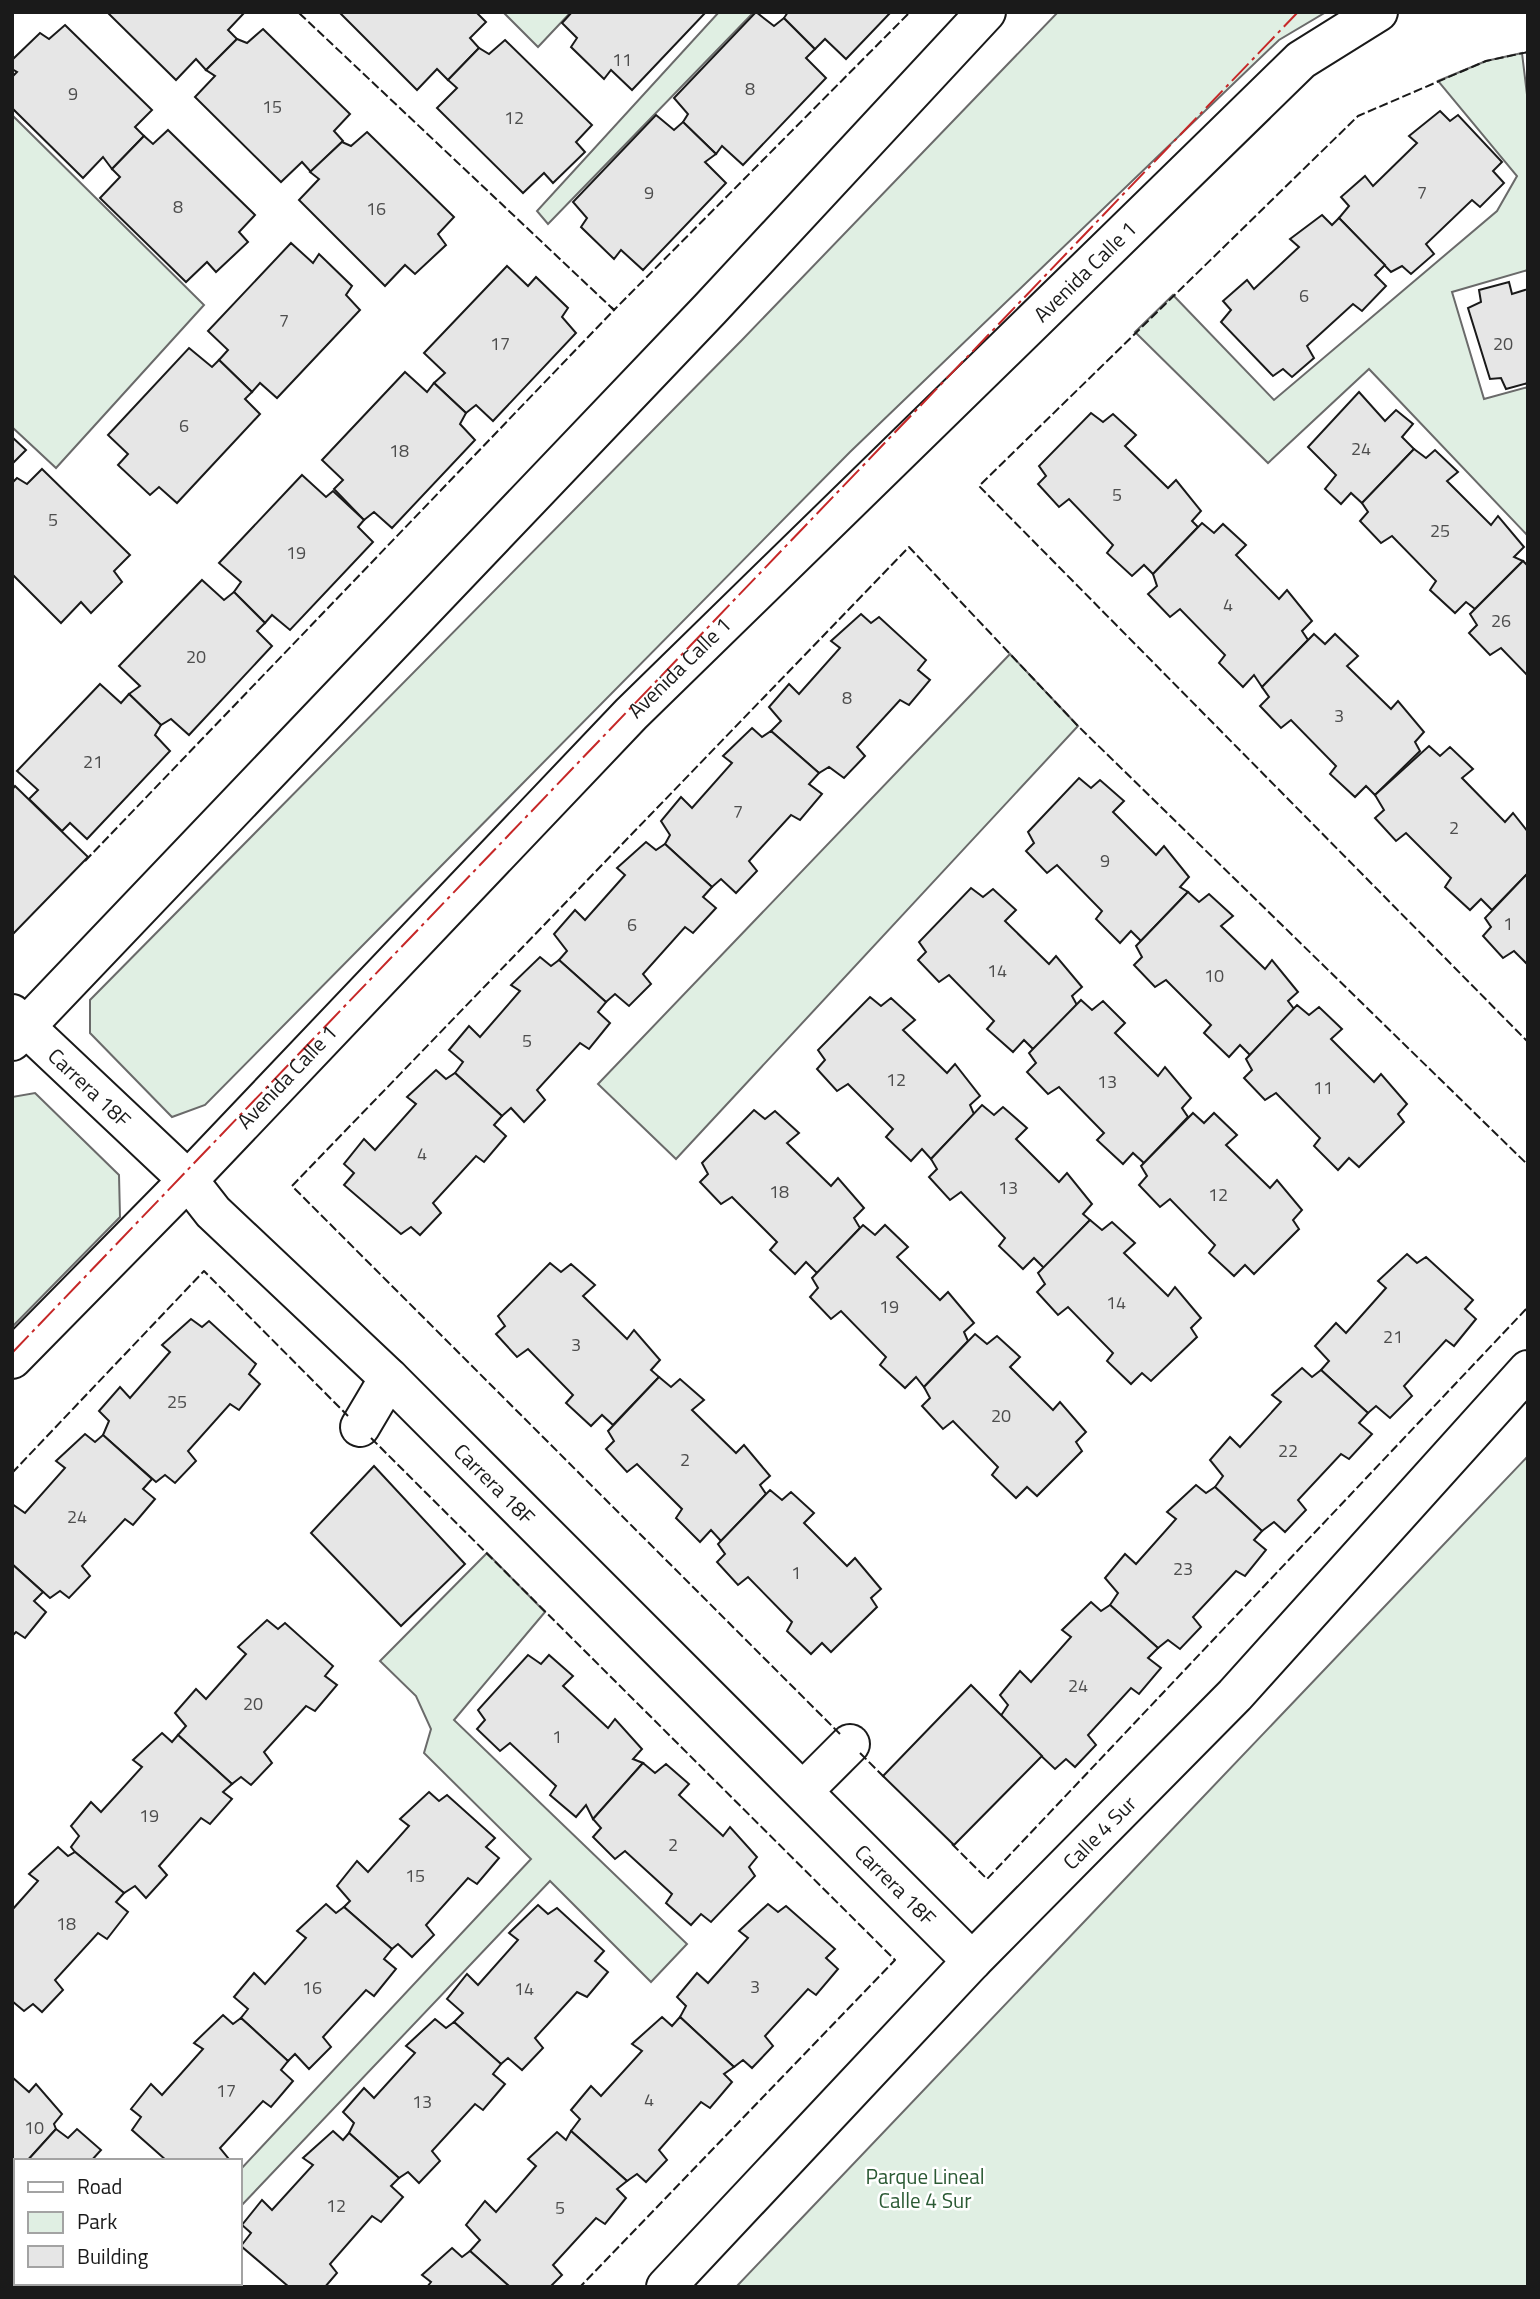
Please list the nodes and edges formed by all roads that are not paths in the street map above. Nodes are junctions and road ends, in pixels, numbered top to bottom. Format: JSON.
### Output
{"nodes":[{"id":1,"x":986,"y":12,"type":"edge"},
{"id":2,"x":1378,"y":12,"type":"edge"},
{"id":3,"x":17,"y":1027,"type":"edge"},
{"id":4,"x":188,"y":1180,"type":"junction"},
{"id":5,"x":12,"y":1359,"type":"edge"},
{"id":6,"x":1528,"y":1370,"type":"edge"},
{"id":7,"x":389,"y":1378,"type":"junction"},
{"id":8,"x":360,"y":1427,"type":"dead end"},
{"id":9,"x":850,"y":1744,"type":"dead end"},
{"id":10,"x":803,"y":1791,"type":"junction"},
{"id":11,"x":972,"y":1961,"type":"junction"},
{"id":12,"x":666,"y":2287,"type":"edge"}],
"edges":[{"from":1,"to":3,"type":"main road"},
{"from":2,"to":4,"type":"main road","name":"Avenida Calle 1"},
{"from":3,"to":4,"type":"main road","name":"Carrera 18F"},
{"from":4,"to":5,"type":"main road","name":"Avenida Calle 1"},
{"from":4,"to":7,"type":"main road","name":"Carrera 18F"},
{"from":6,"to":11,"type":"main road","name":"Calle 4 Sur"},
{"from":7,"to":8,"type":"main road"},
{"from":7,"to":10,"type":"main road","name":"Carrera 18F"},
{"from":9,"to":10,"type":"main road"},
{"from":10,"to":11,"type":"main road","name":"Carrera 18F"},
{"from":11,"to":12,"type":"main road","name":"Calle 4 Sur"}]}
